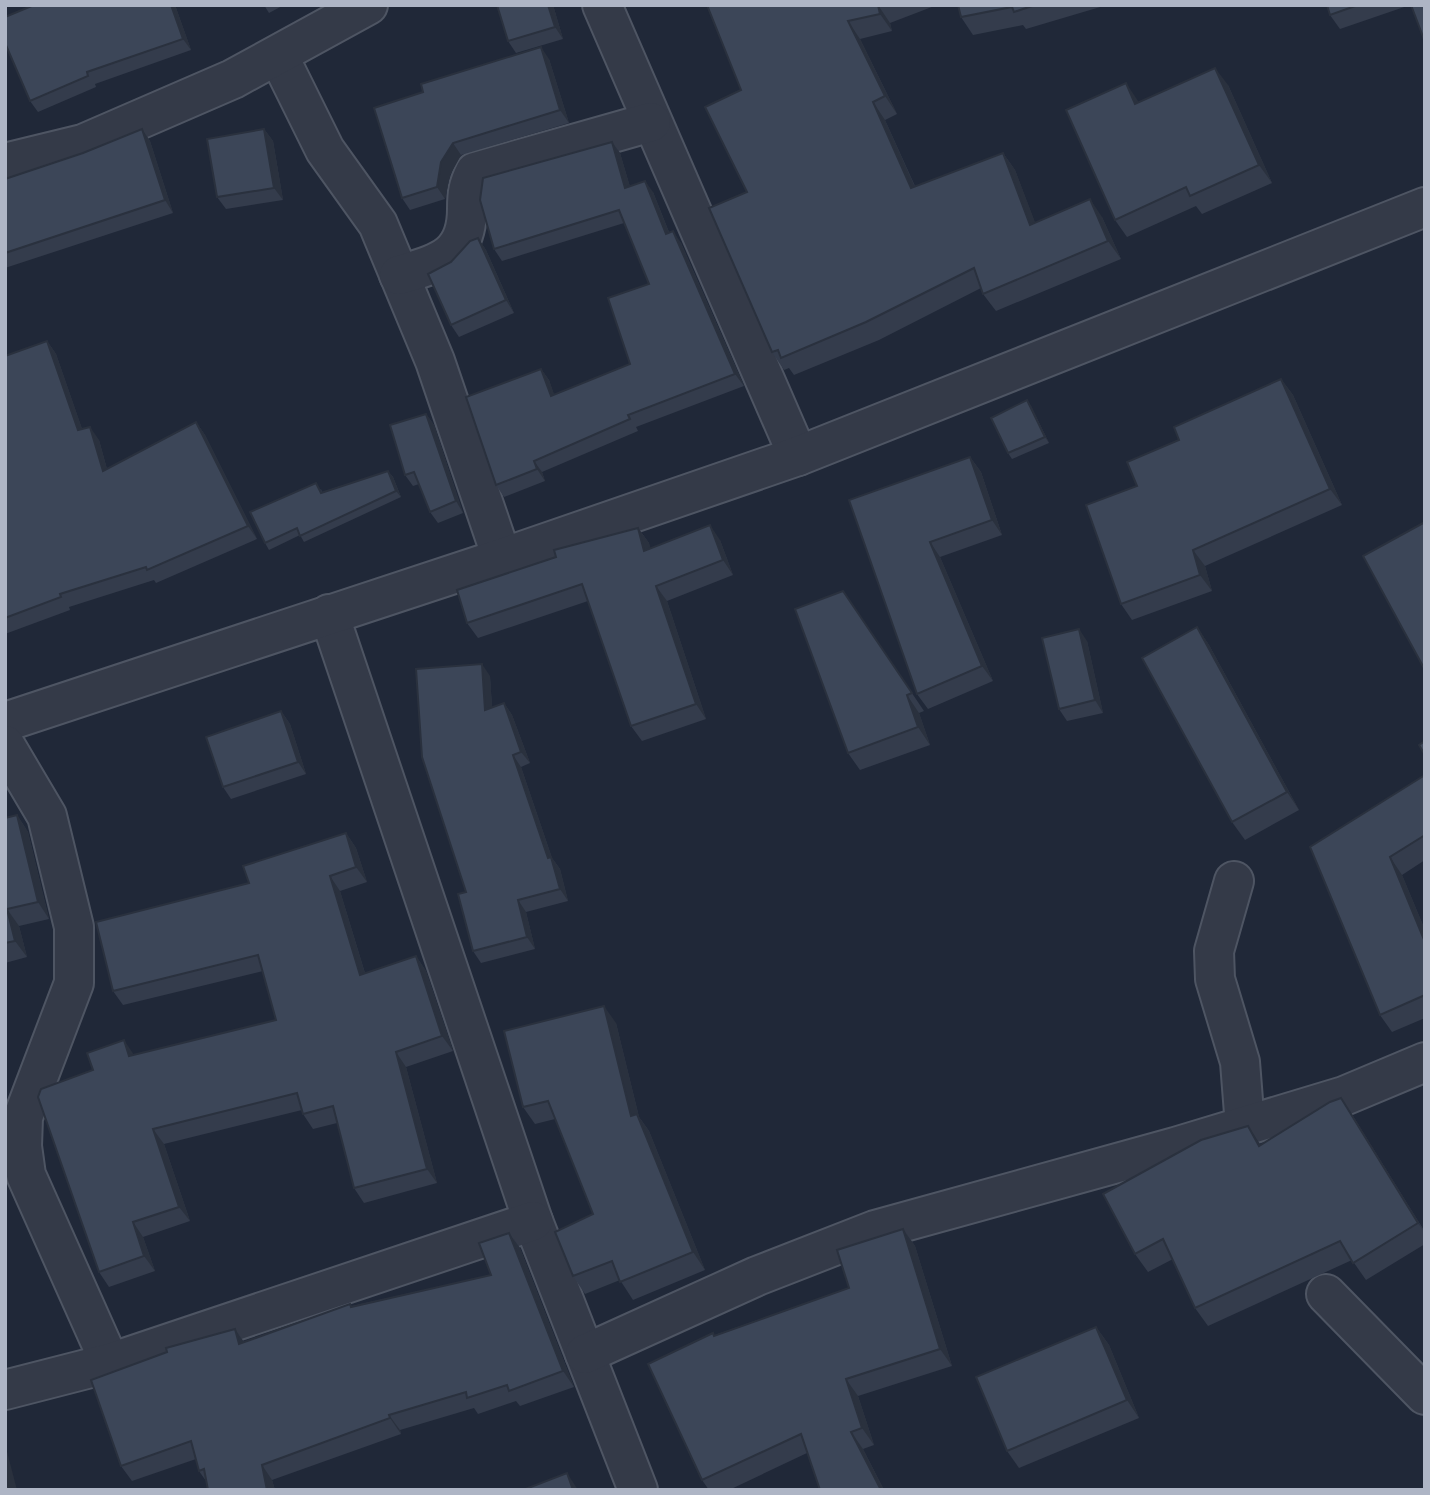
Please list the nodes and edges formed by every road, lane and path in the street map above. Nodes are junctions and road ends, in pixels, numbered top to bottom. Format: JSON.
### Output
{"nodes":[{"id":1,"x":368,"y":5,"type":"edge"},
{"id":2,"x":601,"y":5,"type":"edge"},
{"id":3,"x":278,"y":55,"type":"junction"},
{"id":4,"x":651,"y":122,"type":"junction"},
{"id":5,"x":5,"y":163,"type":"edge"},
{"id":6,"x":1425,"y":207,"type":"edge"},
{"id":7,"x":399,"y":275,"type":"junction"},
{"id":8,"x":798,"y":456,"type":"junction"},
{"id":9,"x":502,"y":558,"type":"junction"},
{"id":10,"x":329,"y":614,"type":"junction"},
{"id":11,"x":5,"y":722,"type":"edge"},
{"id":12,"x":5,"y":745,"type":"edge"},
{"id":13,"x":1234,"y":881,"type":"dead end"},
{"id":14,"x":1425,"y":1062,"type":"edge"},
{"id":15,"x":1245,"y":1126,"type":"junction"},
{"id":16,"x":533,"y":1221,"type":"junction"},
{"id":17,"x":1326,"y":1294,"type":"dead end"},
{"id":18,"x":585,"y":1353,"type":"junction"},
{"id":19,"x":110,"y":1363,"type":"junction"},
{"id":20,"x":5,"y":1390,"type":"edge"},
{"id":21,"x":1425,"y":1395,"type":"edge"},
{"id":22,"x":638,"y":1490,"type":"edge"}],
"edges":[{"from":1,"to":3,"type":"street"},
{"from":2,"to":4,"type":"street"},
{"from":3,"to":5,"type":"street"},
{"from":3,"to":7,"type":"street"},
{"from":4,"to":7,"type":"street"},
{"from":4,"to":8,"type":"street"},
{"from":6,"to":8,"type":"street"},
{"from":7,"to":9,"type":"street"},
{"from":8,"to":9,"type":"street"},
{"from":9,"to":10,"type":"street"},
{"from":10,"to":11,"type":"street"},
{"from":10,"to":16,"type":"street"},
{"from":12,"to":19,"type":"street"},
{"from":13,"to":15,"type":"street"},
{"from":14,"to":15,"type":"street"},
{"from":15,"to":18,"type":"street"},
{"from":16,"to":18,"type":"street"},
{"from":16,"to":19,"type":"street"},
{"from":17,"to":21,"type":"street"},
{"from":18,"to":22,"type":"street"},
{"from":19,"to":20,"type":"street"}]}
